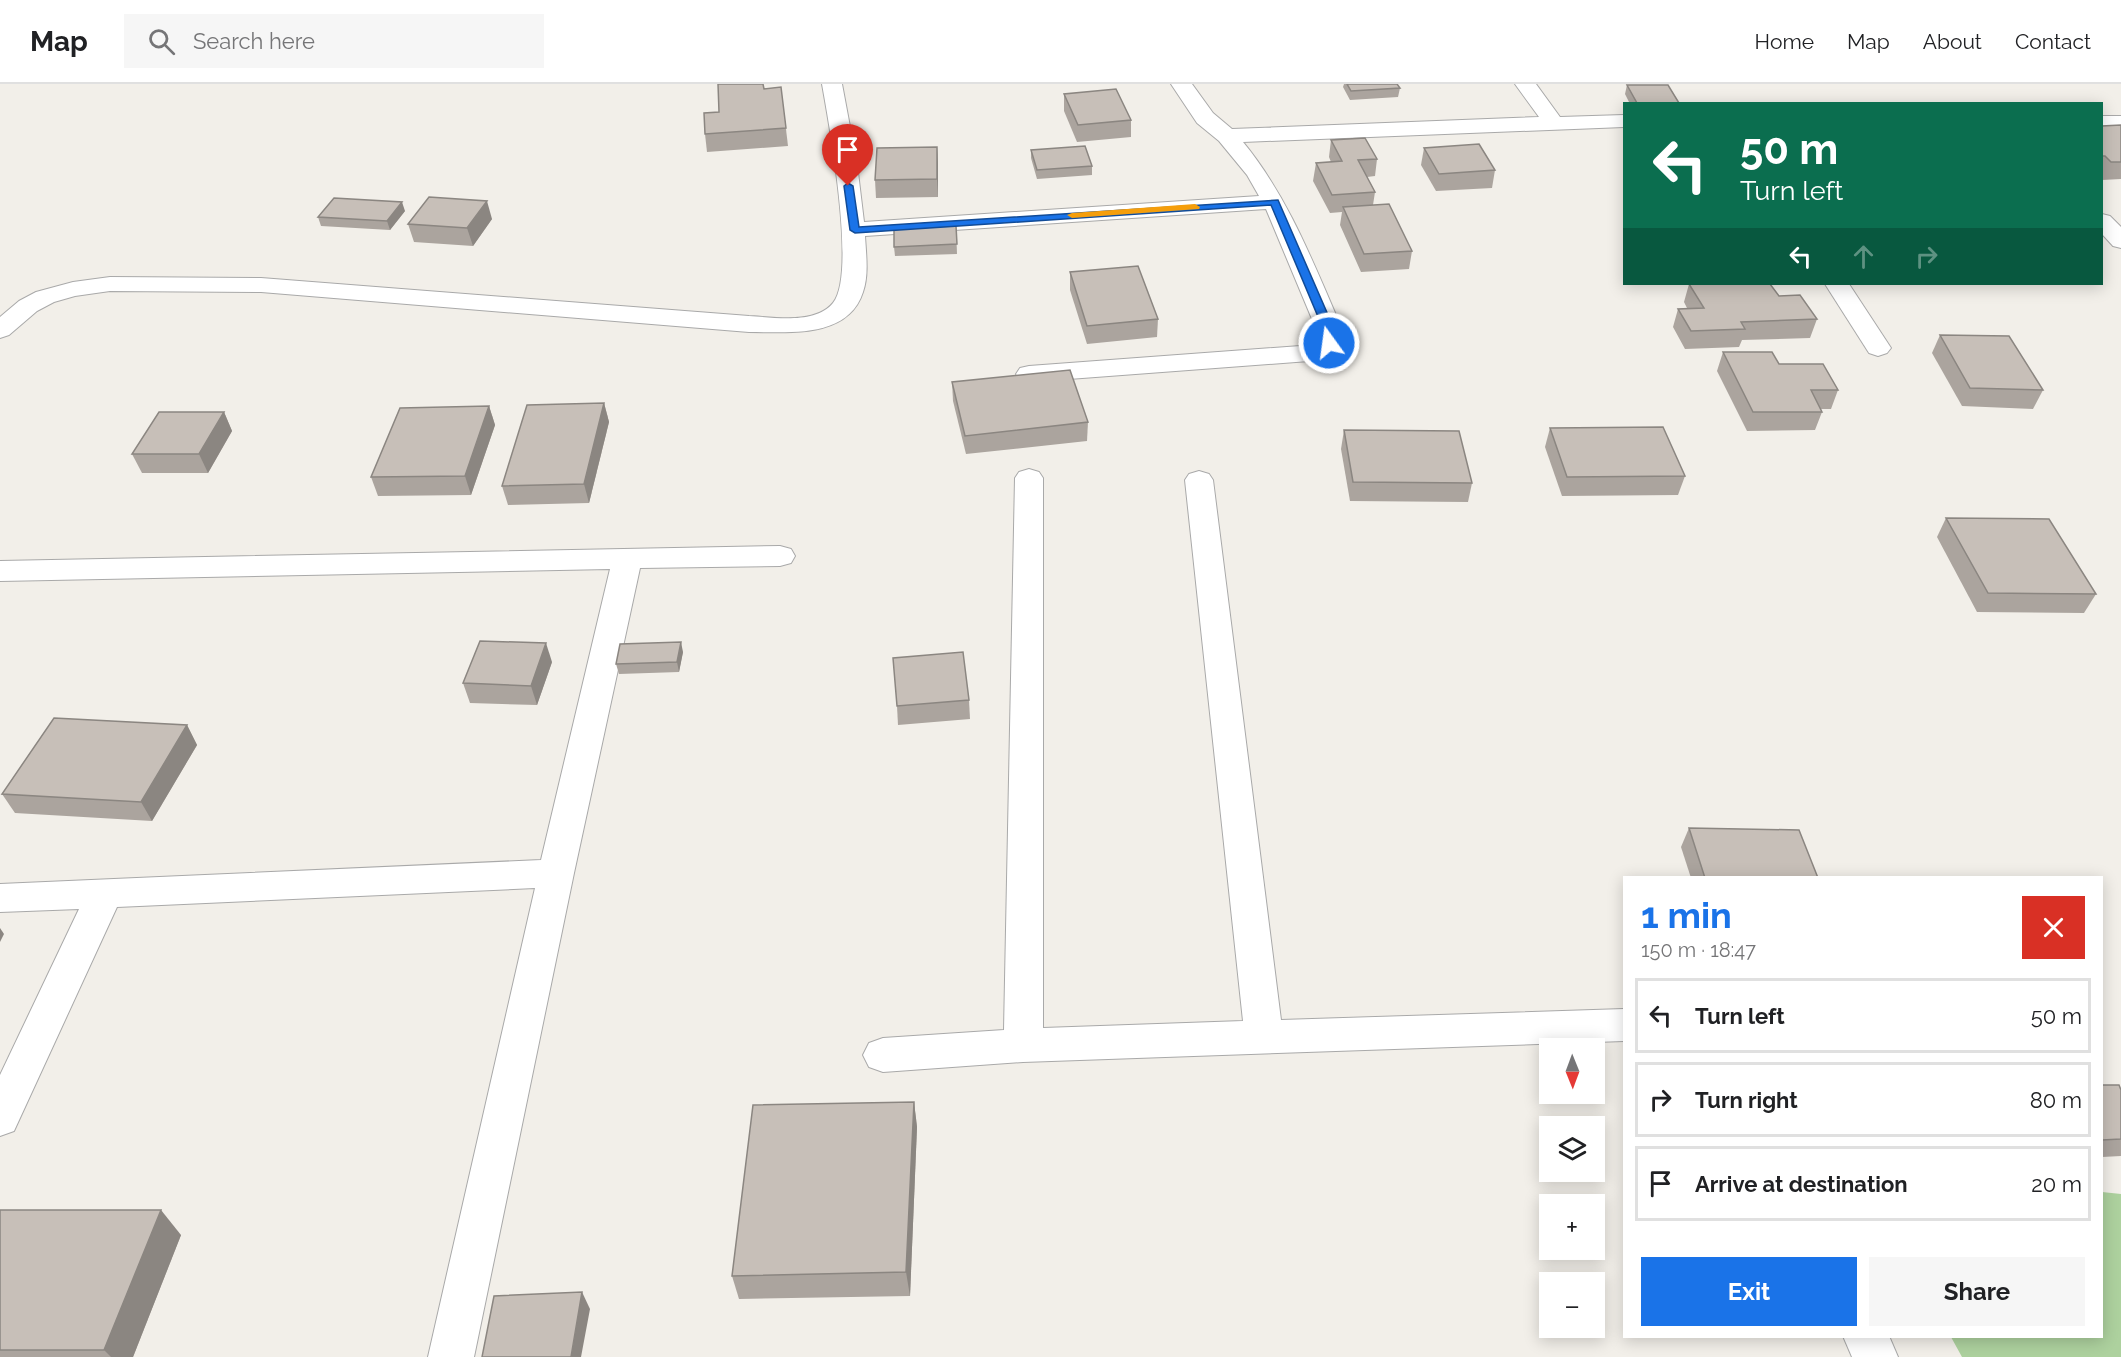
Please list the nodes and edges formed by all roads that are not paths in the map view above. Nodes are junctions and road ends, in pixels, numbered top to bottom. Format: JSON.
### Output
{"nodes":[{"id":1,"x":832,"y":84,"type":"edge"},
{"id":2,"x":1181,"y":84,"type":"edge"},
{"id":3,"x":1525,"y":84,"type":"edge"},
{"id":4,"x":1623,"y":121,"type":"edge"},
{"id":5,"x":1553,"y":122,"type":"junction"},
{"id":6,"x":2103,"y":122,"type":"edge"},
{"id":7,"x":2121,"y":122,"type":"edge"},
{"id":8,"x":1227,"y":136,"type":"junction"},
{"id":9,"x":1274,"y":202,"type":"junction"},
{"id":10,"x":2103,"y":222,"type":"edge"},
{"id":11,"x":855,"y":230,"type":"junction"},
{"id":12,"x":2121,"y":241,"type":"edge"},
{"id":13,"x":1838,"y":285,"type":"edge"},
{"id":14,"x":0,"y":330,"type":"edge"},
{"id":15,"x":1878,"y":348,"type":"dead end"},
{"id":16,"x":1029,"y":374,"type":"edge"},
{"id":17,"x":1029,"y":478,"type":"dead end"},
{"id":18,"x":1199,"y":480,"type":"dead end"},
{"id":19,"x":780,"y":556,"type":"dead end"},
{"id":20,"x":627,"y":560,"type":"junction"},
{"id":21,"x":0,"y":571,"type":"edge"},
{"id":22,"x":556,"y":873,"type":"junction"},
{"id":23,"x":104,"y":895,"type":"junction"},
{"id":24,"x":0,"y":898,"type":"edge"},
{"id":25,"x":1623,"y":1025,"type":"edge"},
{"id":26,"x":1264,"y":1038,"type":"junction"},
{"id":27,"x":1023,"y":1045,"type":"junction"},
{"id":28,"x":882,"y":1055,"type":"dead end"},
{"id":29,"x":0,"y":1118,"type":"edge"},
{"id":30,"x":1866,"y":1338,"type":"edge"},
{"id":31,"x":451,"y":1357,"type":"edge"},
{"id":32,"x":1875,"y":1357,"type":"edge"}],
"edges":[{"from":1,"to":11,"type":"street"},
{"from":2,"to":8,"type":"street"},
{"from":3,"to":5,"type":"street"},
{"from":4,"to":5,"type":"street"},
{"from":5,"to":8,"type":"street"},
{"from":6,"to":7,"type":"street"},
{"from":8,"to":9,"type":"street"},
{"from":9,"to":11,"type":"street"},
{"from":9,"to":16,"type":"street"},
{"from":10,"to":12,"type":"street"},
{"from":11,"to":14,"type":"street"},
{"from":13,"to":15,"type":"street"},
{"from":17,"to":27,"type":"street"},
{"from":18,"to":26,"type":"street"},
{"from":19,"to":20,"type":"street"},
{"from":20,"to":21,"type":"street"},
{"from":20,"to":22,"type":"street"},
{"from":22,"to":23,"type":"street"},
{"from":22,"to":31,"type":"street"},
{"from":23,"to":24,"type":"street"},
{"from":23,"to":29,"type":"street"},
{"from":25,"to":26,"type":"street"},
{"from":26,"to":27,"type":"street"},
{"from":27,"to":28,"type":"street"},
{"from":30,"to":32,"type":"street"}]}
